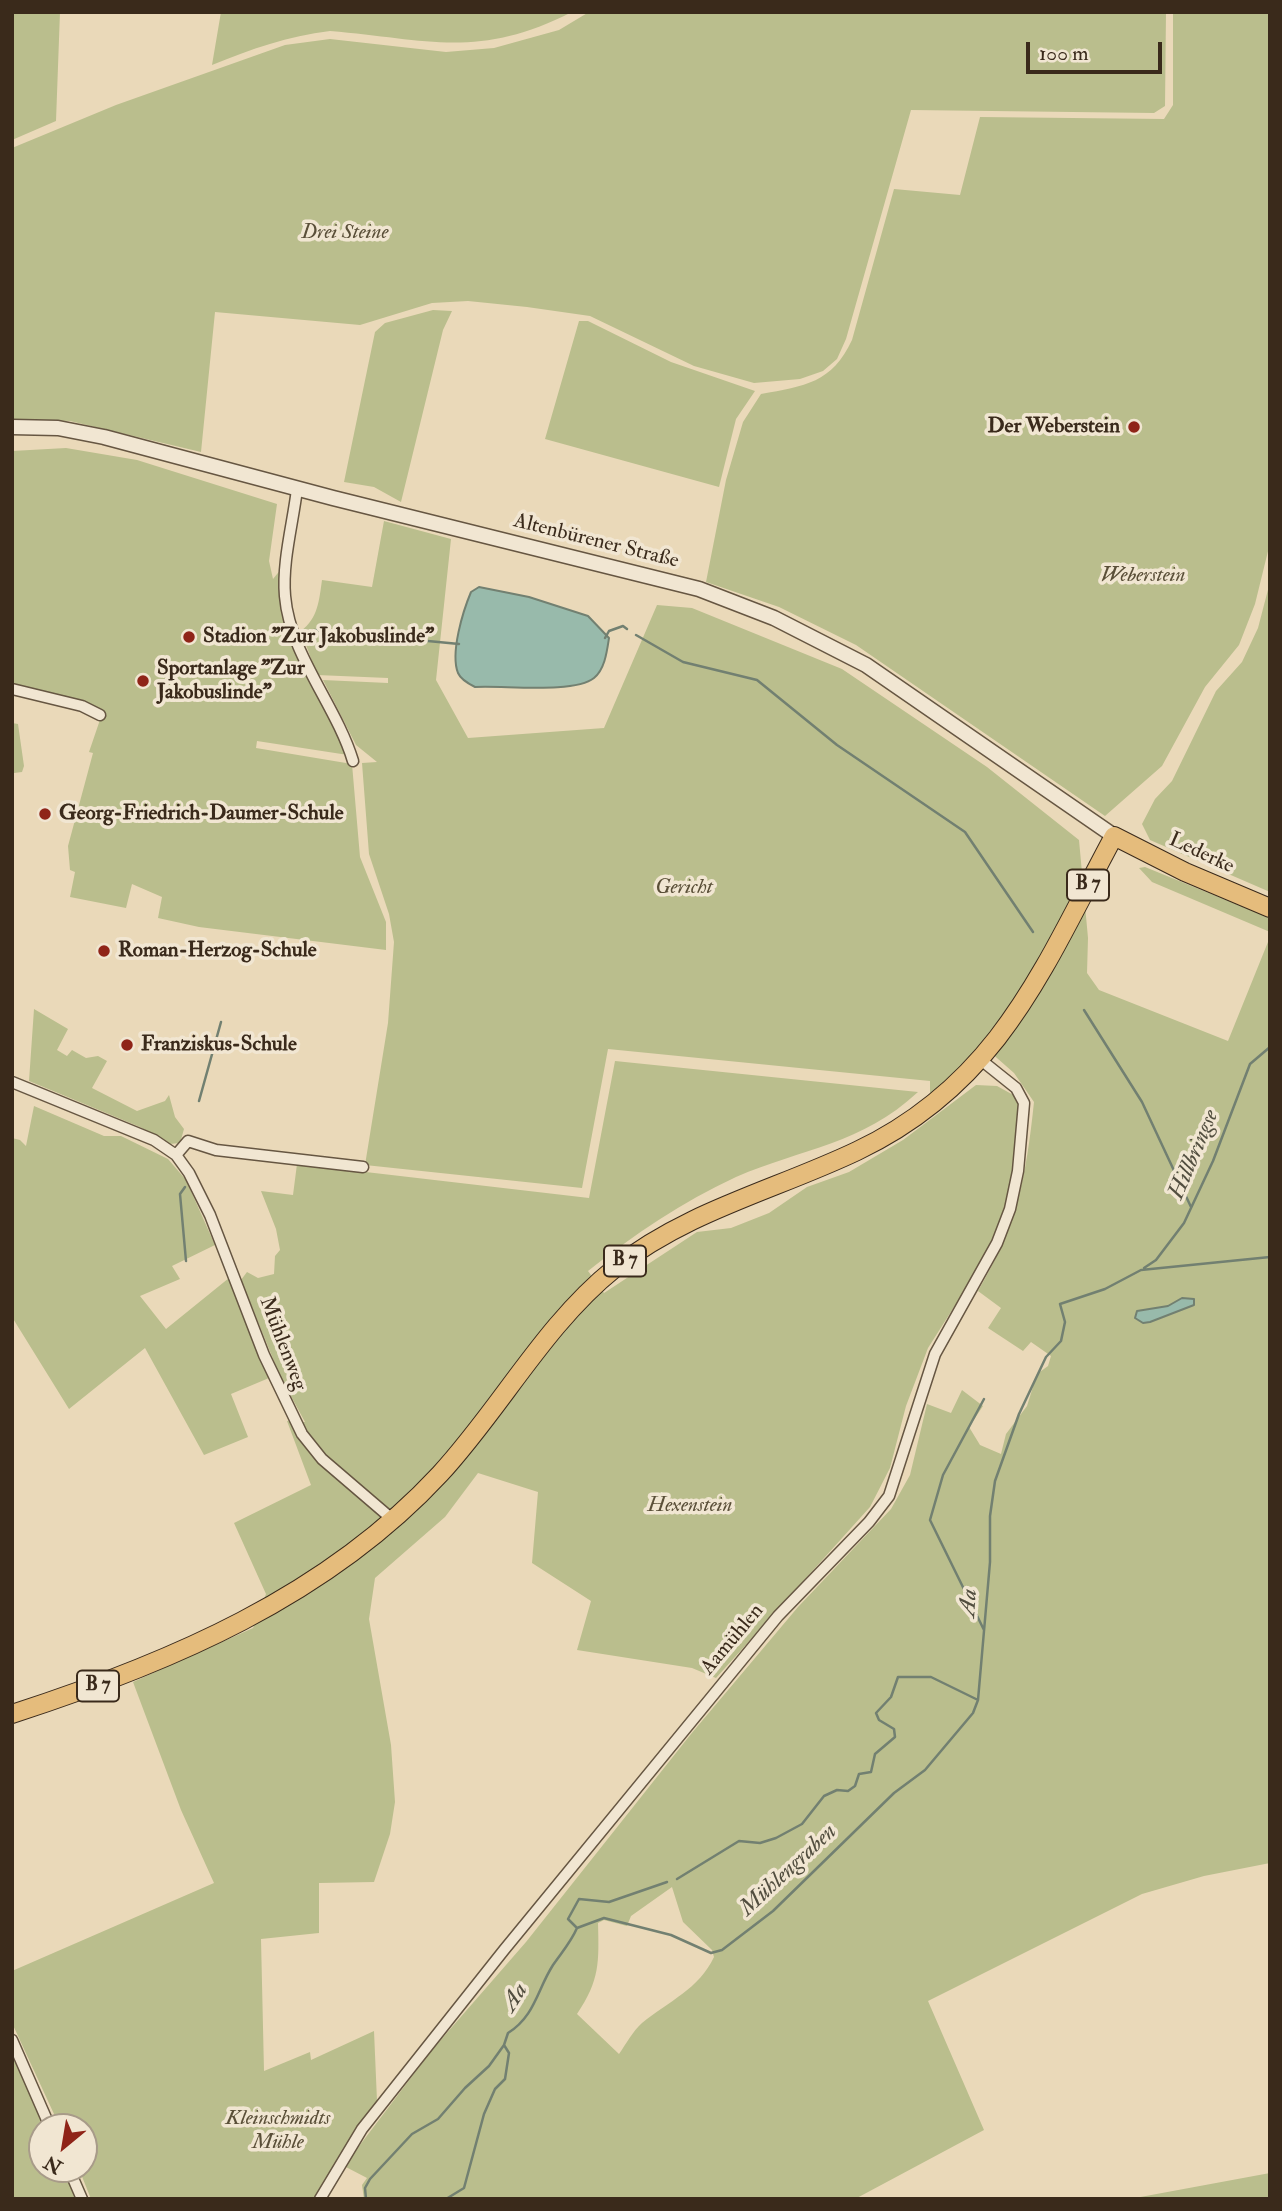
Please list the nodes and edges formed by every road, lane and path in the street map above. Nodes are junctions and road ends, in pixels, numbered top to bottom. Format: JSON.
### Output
{"nodes":[{"id":1,"x":12,"y":427,"type":"edge"},
{"id":2,"x":297,"y":489,"type":"junction"},
{"id":3,"x":12,"y":689,"type":"edge"},
{"id":4,"x":100,"y":715,"type":"dead end"},
{"id":5,"x":353,"y":761,"type":"dead end"},
{"id":6,"x":1114,"y":836,"type":"junction"},
{"id":7,"x":1270,"y":908,"type":"edge"},
{"id":8,"x":981,"y":1059,"type":"junction"},
{"id":9,"x":12,"y":1083,"type":"edge"},
{"id":10,"x":176,"y":1155,"type":"junction"},
{"id":11,"x":362,"y":1167,"type":"dead end"},
{"id":12,"x":392,"y":1519,"type":"junction"},
{"id":13,"x":12,"y":1714,"type":"edge"},
{"id":14,"x":12,"y":2040,"type":"edge"},
{"id":15,"x":44,"y":2113,"type":"edge"},
{"id":16,"x":320,"y":2199,"type":"edge"}],
"edges":[{"from":1,"to":2,"type":"street","name":"Altenbürener Straße"},
{"from":2,"to":5,"type":"street"},
{"from":2,"to":6,"type":"street","name":"Altenbürener Straße"},
{"from":3,"to":4,"type":"street"},
{"from":6,"to":7,"type":"main road","name":"Lederke"},
{"from":6,"to":8,"type":"main road","number":"B 7"},
{"from":8,"to":12,"type":"main road","number":"B 7"},
{"from":8,"to":16,"type":"street","name":"Aamühlen"},
{"from":9,"to":10,"type":"street","name":"Mühlenweg"},
{"from":10,"to":11,"type":"street"},
{"from":10,"to":12,"type":"street","name":"Mühlenweg"},
{"from":12,"to":13,"type":"main road","number":"B 7"},
{"from":14,"to":15,"type":"street"}]}
